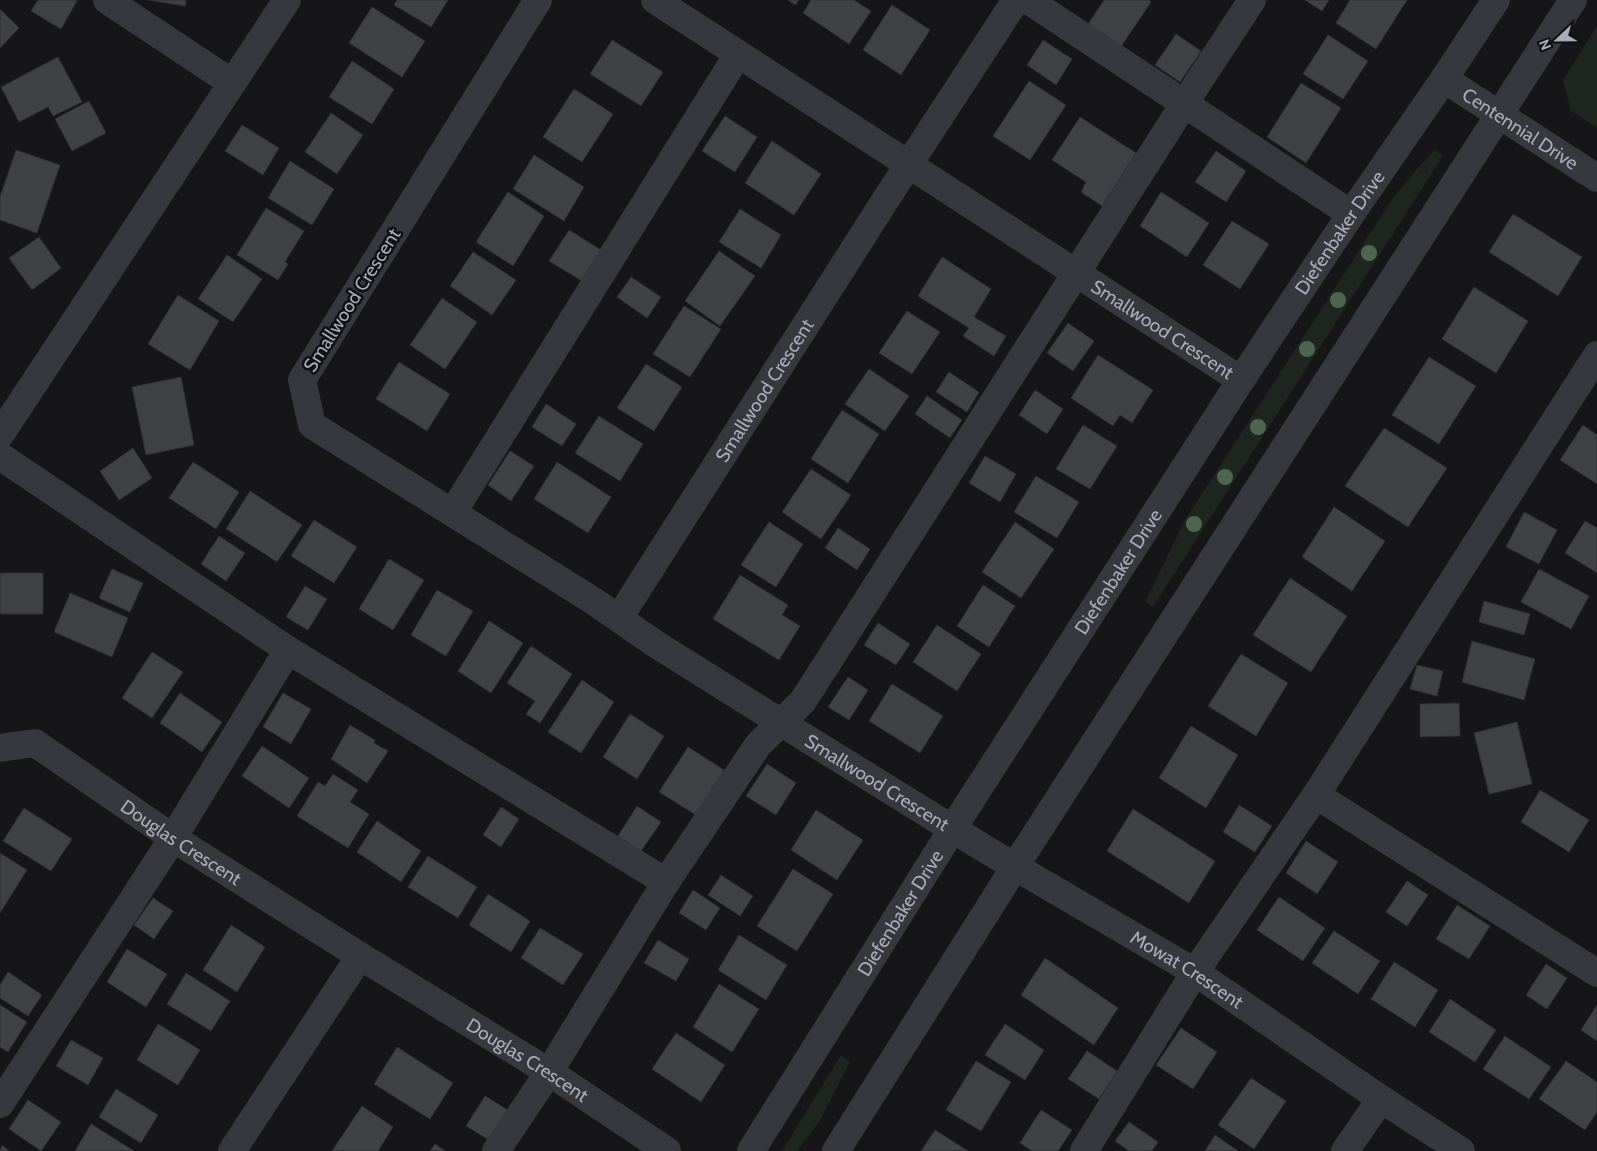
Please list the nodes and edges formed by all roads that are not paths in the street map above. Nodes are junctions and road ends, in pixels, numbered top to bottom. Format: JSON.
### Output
{"nodes":[{"id":1,"x":106,"y":0,"type":"edge"},
{"id":2,"x":287,"y":0,"type":"edge"},
{"id":3,"x":538,"y":0,"type":"edge"},
{"id":4,"x":655,"y":0,"type":"edge"},
{"id":5,"x":1016,"y":0,"type":"edge"},
{"id":6,"x":1028,"y":0,"type":"edge"},
{"id":7,"x":1252,"y":0,"type":"edge"},
{"id":8,"x":1496,"y":0,"type":"edge"},
{"id":9,"x":1573,"y":0,"type":"edge"},
{"id":10,"x":738,"y":54,"type":"junction"},
{"id":11,"x":1444,"y":79,"type":"junction"},
{"id":12,"x":232,"y":83,"type":"junction"},
{"id":13,"x":1184,"y":104,"type":"junction"},
{"id":14,"x":1500,"y":114,"type":"junction"},
{"id":15,"x":909,"y":164,"type":"junction"},
{"id":16,"x":1597,"y":178,"type":"edge"},
{"id":17,"x":1351,"y":214,"type":"junction"},
{"id":18,"x":1077,"y":273,"type":"junction"},
{"id":19,"x":1597,"y":355,"type":"edge"},
{"id":20,"x":1241,"y":380,"type":"junction"},
{"id":21,"x":0,"y":435,"type":"edge"},
{"id":22,"x":0,"y":456,"type":"edge"},
{"id":23,"x":452,"y":512,"type":"junction"},
{"id":24,"x":619,"y":618,"type":"junction"},
{"id":25,"x":288,"y":650,"type":"junction"},
{"id":26,"x":780,"y":722,"type":"junction"},
{"id":27,"x":0,"y":748,"type":"edge"},
{"id":28,"x":1316,"y":795,"type":"junction"},
{"id":29,"x":953,"y":828,"type":"junction"},
{"id":30,"x":173,"y":838,"type":"junction"},
{"id":31,"x":985,"y":849,"type":"joint"},
{"id":32,"x":1016,"y":866,"type":"junction"},
{"id":33,"x":666,"y":882,"type":"junction"},
{"id":34,"x":360,"y":956,"type":"junction"},
{"id":35,"x":1195,"y":972,"type":"junction"},
{"id":36,"x":1597,"y":973,"type":"edge"},
{"id":37,"x":549,"y":1072,"type":"junction"},
{"id":38,"x":1381,"y":1099,"type":"junction"},
{"id":39,"x":0,"y":1104,"type":"edge"},
{"id":40,"x":232,"y":1151,"type":"edge"},
{"id":41,"x":496,"y":1151,"type":"edge"},
{"id":42,"x":667,"y":1151,"type":"edge"},
{"id":43,"x":752,"y":1151,"type":"edge"},
{"id":44,"x":836,"y":1151,"type":"edge"},
{"id":45,"x":1084,"y":1151,"type":"edge"},
{"id":46,"x":1345,"y":1151,"type":"edge"},
{"id":47,"x":1462,"y":1151,"type":"edge"}],
"edges":[{"from":1,"to":12,"type":"street"},
{"from":2,"to":12,"type":"street"},
{"from":3,"to":23,"type":"street","name":"Smallwood Crescent"},
{"from":4,"to":10,"type":"street","name":"Smallwood Crescent"},
{"from":5,"to":15,"type":"street","name":"Smallwood Crescent"},
{"from":6,"to":13,"type":"street"},
{"from":7,"to":13,"type":"street"},
{"from":8,"to":11,"type":"street","name":"Diefenbaker Drive"},
{"from":9,"to":14,"type":"street"},
{"from":10,"to":15,"type":"street","name":"Smallwood Crescent"},
{"from":10,"to":23,"type":"street"},
{"from":11,"to":14,"type":"street","name":"Centennial Drive"},
{"from":11,"to":17,"type":"street","name":"Diefenbaker Drive"},
{"from":12,"to":21,"type":"street"},
{"from":13,"to":17,"type":"street"},
{"from":13,"to":18,"type":"street"},
{"from":14,"to":16,"type":"street","name":"Centennial Drive"},
{"from":14,"to":32,"type":"street"},
{"from":15,"to":18,"type":"street","name":"Smallwood Crescent"},
{"from":15,"to":24,"type":"street","name":"Smallwood Crescent"},
{"from":17,"to":20,"type":"street","name":"Diefenbaker Drive"},
{"from":18,"to":20,"type":"street","name":"Smallwood Crescent"},
{"from":18,"to":26,"type":"street"},
{"from":19,"to":28,"type":"street"},
{"from":20,"to":29,"type":"street","name":"Diefenbaker Drive"},
{"from":22,"to":25,"type":"street"},
{"from":23,"to":24,"type":"street","name":"Smallwood Crescent"},
{"from":24,"to":26,"type":"street","name":"Smallwood Crescent"},
{"from":25,"to":30,"type":"street"},
{"from":25,"to":33,"type":"street"},
{"from":26,"to":29,"type":"street","name":"Smallwood Crescent"},
{"from":26,"to":33,"type":"street"},
{"from":27,"to":30,"type":"street","name":"Douglas Crescent"},
{"from":28,"to":35,"type":"street"},
{"from":28,"to":36,"type":"street"},
{"from":29,"to":31,"type":"street","name":"Smallwood Crescent"},
{"from":29,"to":43,"type":"street","name":"Diefenbaker Drive"},
{"from":30,"to":34,"type":"street","name":"Douglas Crescent"},
{"from":30,"to":39,"type":"street"},
{"from":31,"to":32,"type":"street","name":"Mowat Crescent"},
{"from":32,"to":35,"type":"street","name":"Mowat Crescent"},
{"from":32,"to":44,"type":"street"},
{"from":33,"to":37,"type":"street"},
{"from":34,"to":37,"type":"street","name":"Douglas Crescent"},
{"from":34,"to":40,"type":"street"},
{"from":35,"to":38,"type":"street","name":"Mowat Crescent"},
{"from":35,"to":45,"type":"street"},
{"from":37,"to":41,"type":"street"},
{"from":37,"to":42,"type":"street","name":"Douglas Crescent"},
{"from":38,"to":46,"type":"street"},
{"from":38,"to":47,"type":"street","name":"Mowat Crescent"}]}
